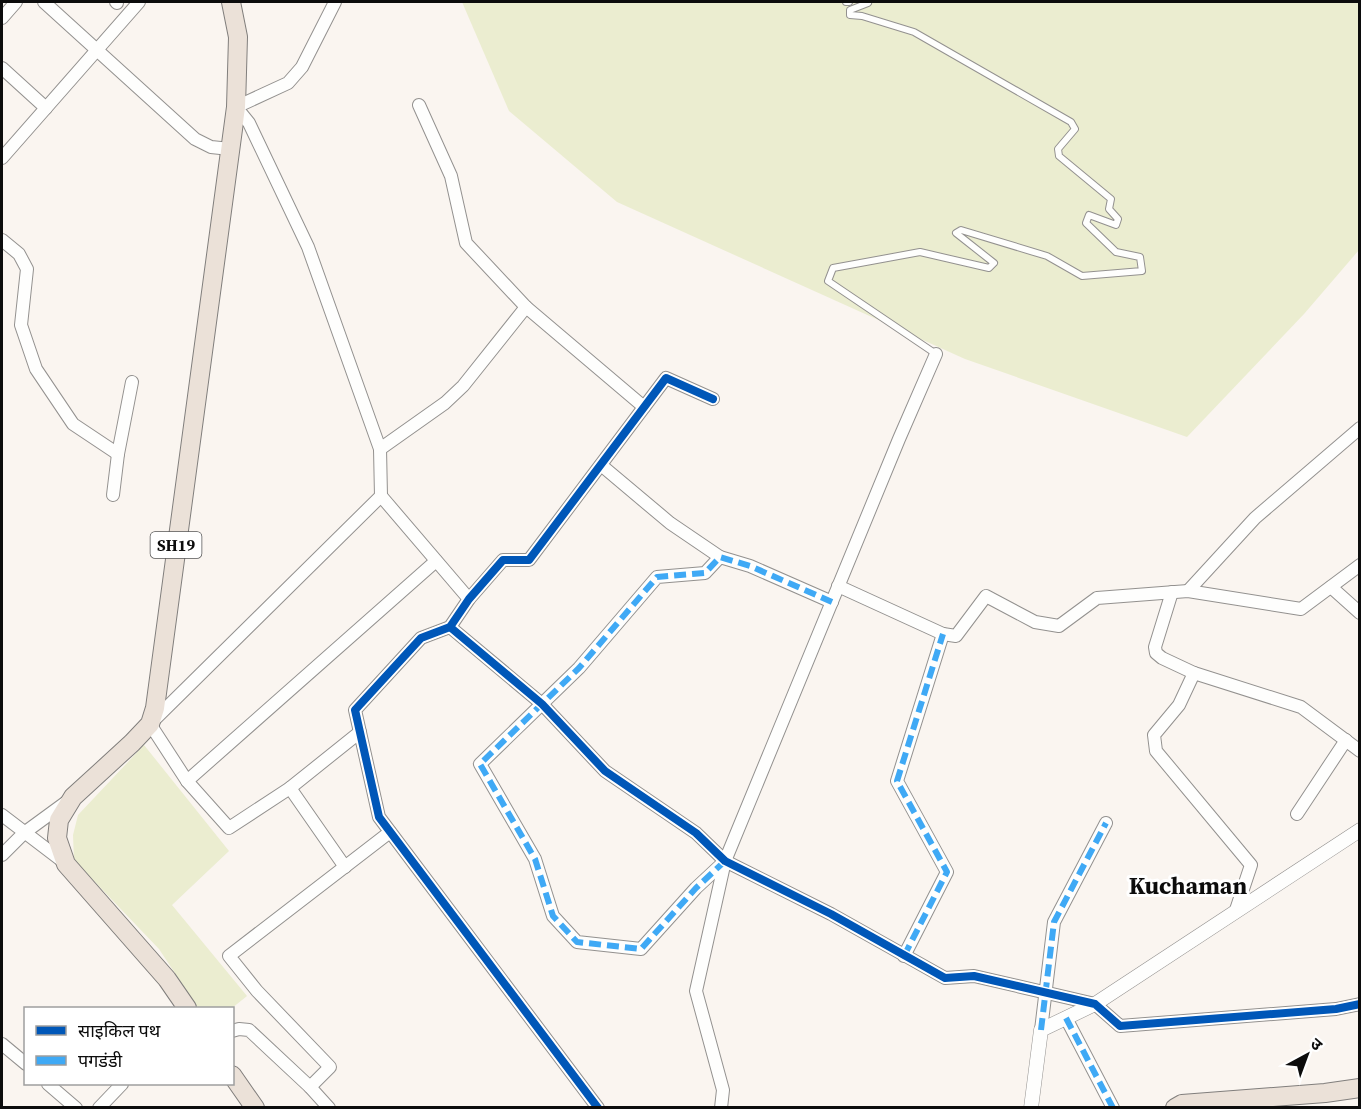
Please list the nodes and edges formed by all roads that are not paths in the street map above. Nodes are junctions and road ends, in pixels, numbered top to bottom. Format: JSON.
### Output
{"nodes":[{"id":1,"x":16,"y":2,"type":"edge"},
{"id":2,"x":44,"y":2,"type":"edge"},
{"id":3,"x":139,"y":2,"type":"edge"},
{"id":4,"x":231,"y":2,"type":"edge"},
{"id":5,"x":335,"y":2,"type":"edge"},
{"id":6,"x":867,"y":2,"type":"edge"},
{"id":7,"x":2,"y":18,"type":"edge"},
{"id":8,"x":97,"y":49,"type":"junction"},
{"id":9,"x":2,"y":68,"type":"edge"},
{"id":10,"x":419,"y":105,"type":"dead end"},
{"id":11,"x":236,"y":107,"type":"junction"},
{"id":12,"x":46,"y":108,"type":"junction"},
{"id":13,"x":230,"y":149,"type":"junction"},
{"id":14,"x":2,"y":158,"type":"edge"},
{"id":15,"x":2,"y":240,"type":"edge"},
{"id":16,"x":526,"y":307,"type":"junction"},
{"id":17,"x":936,"y":354,"type":"joint"},
{"id":18,"x":132,"y":382,"type":"dead end"},
{"id":19,"x":713,"y":399,"type":"dead end"},
{"id":20,"x":644,"y":407,"type":"junction"},
{"id":21,"x":1359,"y":428,"type":"edge"},
{"id":22,"x":380,"y":449,"type":"junction"},
{"id":23,"x":118,"y":454,"type":"junction"},
{"id":24,"x":601,"y":465,"type":"junction"},
{"id":25,"x":113,"y":495,"type":"dead end"},
{"id":26,"x":381,"y":496,"type":"junction"},
{"id":27,"x":720,"y":557,"type":"junction"},
{"id":28,"x":436,"y":561,"type":"junction"},
{"id":29,"x":1359,"y":565,"type":"edge"},
{"id":30,"x":838,"y":586,"type":"junction"},
{"id":31,"x":1330,"y":587,"type":"junction"},
{"id":32,"x":1188,"y":591,"type":"junction"},
{"id":33,"x":1172,"y":592,"type":"junction"},
{"id":34,"x":469,"y":600,"type":"junction"},
{"id":35,"x":832,"y":602,"type":"junction"},
{"id":36,"x":1359,"y":614,"type":"edge"},
{"id":37,"x":450,"y":627,"type":"junction"},
{"id":38,"x":944,"y":634,"type":"junction"},
{"id":39,"x":1194,"y":673,"type":"junction"},
{"id":40,"x":542,"y":704,"type":"junction"},
{"id":41,"x":150,"y":724,"type":"junction"},
{"id":42,"x":360,"y":732,"type":"junction"},
{"id":43,"x":1346,"y":740,"type":"junction"},
{"id":44,"x":1359,"y":751,"type":"edge"},
{"id":45,"x":187,"y":781,"type":"junction"},
{"id":46,"x":290,"y":788,"type":"junction"},
{"id":47,"x":73,"y":797,"type":"junction"},
{"id":48,"x":1297,"y":814,"type":"dead end"},
{"id":49,"x":2,"y":815,"type":"edge"},
{"id":50,"x":1106,"y":823,"type":"dead end"},
{"id":51,"x":1359,"y":830,"type":"edge"},
{"id":52,"x":390,"y":832,"type":"junction"},
{"id":53,"x":24,"y":833,"type":"junction"},
{"id":54,"x":2,"y":855,"type":"edge"},
{"id":55,"x":725,"y":861,"type":"junction"},
{"id":56,"x":66,"y":864,"type":"junction"},
{"id":57,"x":345,"y":867,"type":"junction"},
{"id":58,"x":1236,"y":910,"type":"junction"},
{"id":59,"x":904,"y":956,"type":"junction"},
{"id":60,"x":1045,"y":992,"type":"junction"},
{"id":61,"x":1095,"y":1004,"type":"junction"},
{"id":62,"x":1359,"y":1004,"type":"edge"},
{"id":63,"x":186,"y":1007,"type":"edge"},
{"id":64,"x":1066,"y":1018,"type":"junction"},
{"id":65,"x":234,"y":1030,"type":"edge"},
{"id":66,"x":1041,"y":1030,"type":"junction"},
{"id":67,"x":2,"y":1044,"type":"edge"},
{"id":68,"x":24,"y":1062,"type":"edge"},
{"id":69,"x":234,"y":1078,"type":"edge"},
{"id":70,"x":50,"y":1085,"type":"edge"},
{"id":71,"x":120,"y":1085,"type":"edge"},
{"id":72,"x":310,"y":1087,"type":"junction"},
{"id":73,"x":1359,"y":1088,"type":"edge"},
{"id":74,"x":76,"y":1107,"type":"edge"},
{"id":75,"x":99,"y":1107,"type":"edge"},
{"id":76,"x":255,"y":1107,"type":"edge"},
{"id":77,"x":329,"y":1107,"type":"edge"},
{"id":78,"x":598,"y":1107,"type":"edge"},
{"id":79,"x":721,"y":1107,"type":"edge"},
{"id":80,"x":1031,"y":1107,"type":"edge"},
{"id":81,"x":1113,"y":1107,"type":"edge"},
{"id":82,"x":1175,"y":1107,"type":"edge"}],
"edges":[{"from":1,"to":7,"type":"street"},
{"from":2,"to":8,"type":"street"},
{"from":3,"to":8,"type":"street"},
{"from":4,"to":11,"type":"main road","number":"SH19"},
{"from":5,"to":11,"type":"street"},
{"from":6,"to":17,"type":"lane"},
{"from":8,"to":12,"type":"street"},
{"from":8,"to":13,"type":"street"},
{"from":9,"to":12,"type":"street"},
{"from":10,"to":16,"type":"street"},
{"from":11,"to":13,"type":"main road","number":"SH19"},
{"from":11,"to":22,"type":"street"},
{"from":12,"to":14,"type":"street"},
{"from":13,"to":41,"type":"main road","number":"SH19"},
{"from":15,"to":23,"type":"street"},
{"from":16,"to":20,"type":"street"},
{"from":16,"to":22,"type":"street"},
{"from":17,"to":30,"type":"street"},
{"from":18,"to":23,"type":"street"},
{"from":19,"to":20,"type":"street"},
{"from":20,"to":24,"type":"street"},
{"from":21,"to":32,"type":"street"},
{"from":22,"to":26,"type":"street"},
{"from":23,"to":25,"type":"street"},
{"from":24,"to":27,"type":"street"},
{"from":24,"to":34,"type":"street"},
{"from":26,"to":28,"type":"street"},
{"from":26,"to":41,"type":"street"},
{"from":27,"to":35,"type":"street"},
{"from":27,"to":40,"type":"street"},
{"from":28,"to":34,"type":"street"},
{"from":28,"to":45,"type":"street"},
{"from":29,"to":31,"type":"street"},
{"from":30,"to":35,"type":"street"},
{"from":30,"to":38,"type":"street"},
{"from":31,"to":32,"type":"street"},
{"from":31,"to":36,"type":"street"},
{"from":32,"to":33,"type":"street"},
{"from":33,"to":38,"type":"street"},
{"from":33,"to":39,"type":"street"},
{"from":34,"to":37,"type":"street"},
{"from":35,"to":55,"type":"street"},
{"from":37,"to":40,"type":"street"},
{"from":37,"to":42,"type":"street"},
{"from":38,"to":59,"type":"street"},
{"from":39,"to":43,"type":"street"},
{"from":39,"to":58,"type":"street"},
{"from":40,"to":55,"type":"street"},
{"from":40,"to":55,"type":"street"},
{"from":41,"to":45,"type":"street"},
{"from":41,"to":47,"type":"main road"},
{"from":42,"to":46,"type":"street"},
{"from":42,"to":52,"type":"street"},
{"from":43,"to":44,"type":"street"},
{"from":43,"to":48,"type":"street"},
{"from":45,"to":46,"type":"street"},
{"from":46,"to":57,"type":"street"},
{"from":47,"to":53,"type":"street"},
{"from":47,"to":56,"type":"main road"},
{"from":49,"to":53,"type":"street"},
{"from":50,"to":60,"type":"street"},
{"from":51,"to":58,"type":"street"},
{"from":52,"to":57,"type":"street"},
{"from":52,"to":78,"type":"street"},
{"from":53,"to":54,"type":"street"},
{"from":53,"to":56,"type":"street"},
{"from":55,"to":59,"type":"street"},
{"from":55,"to":79,"type":"street"},
{"from":56,"to":63,"type":"main road"},
{"from":57,"to":72,"type":"street"},
{"from":58,"to":61,"type":"street"},
{"from":59,"to":60,"type":"street"},
{"from":60,"to":61,"type":"street"},
{"from":60,"to":66,"type":"street"},
{"from":61,"to":62,"type":"street"},
{"from":61,"to":64,"type":"street"},
{"from":64,"to":66,"type":"street"},
{"from":64,"to":81,"type":"street"},
{"from":65,"to":72,"type":"street"},
{"from":66,"to":80,"type":"street"},
{"from":67,"to":68,"type":"street"},
{"from":69,"to":76,"type":"main road"},
{"from":70,"to":74,"type":"street"},
{"from":71,"to":75,"type":"street"},
{"from":72,"to":77,"type":"street"},
{"from":73,"to":82,"type":"main road"}]}
